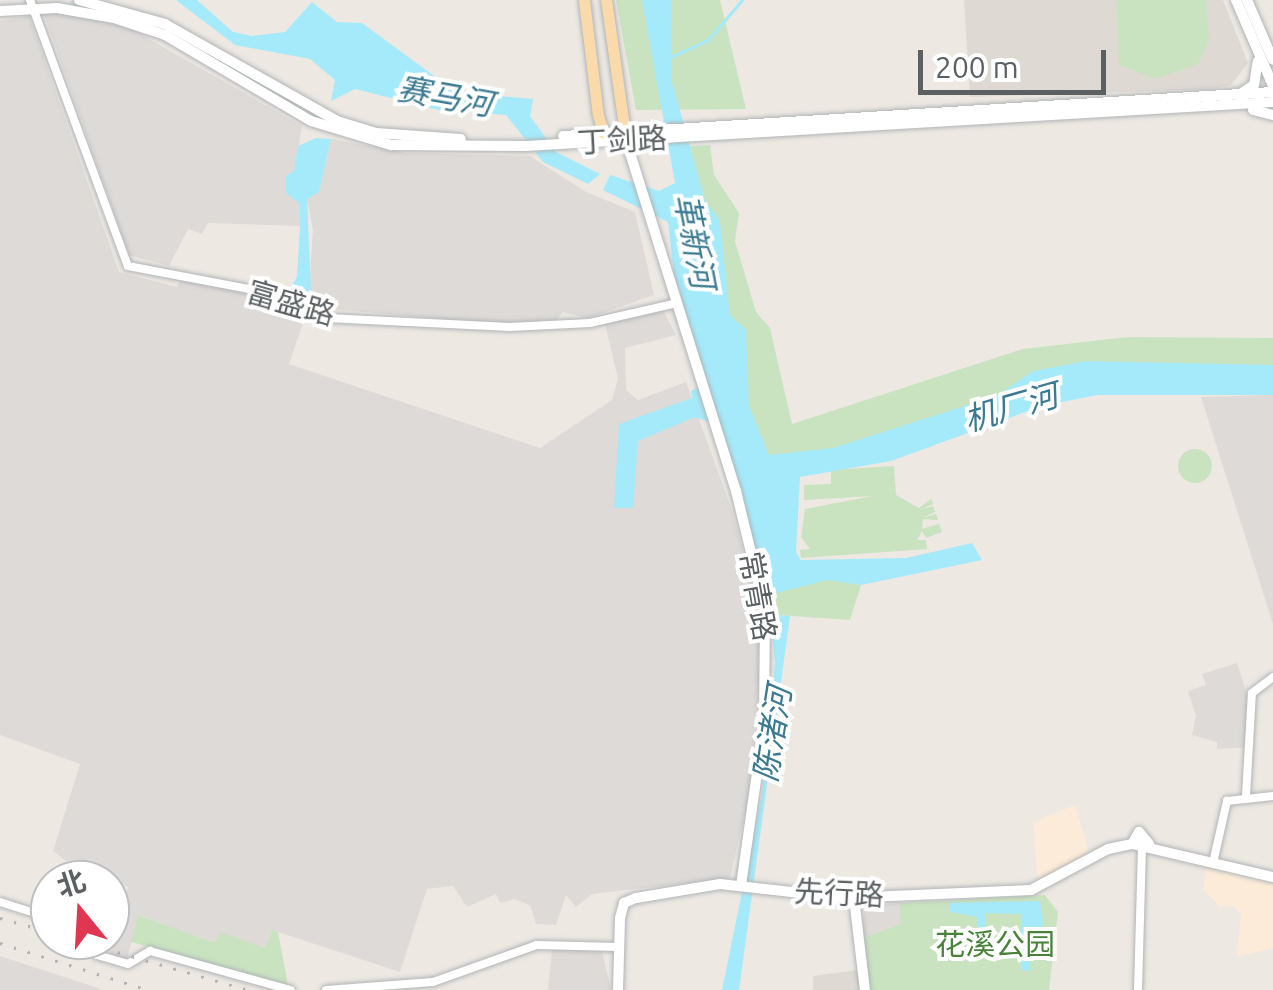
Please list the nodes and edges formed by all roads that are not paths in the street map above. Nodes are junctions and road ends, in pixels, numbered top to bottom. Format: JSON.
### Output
{"nodes":[{"id":1,"x":78,"y":0,"type":"edge"},
{"id":2,"x":584,"y":0,"type":"edge"},
{"id":3,"x":606,"y":0,"type":"edge"},
{"id":4,"x":1236,"y":0,"type":"edge"},
{"id":5,"x":1247,"y":0,"type":"edge"},
{"id":6,"x":31,"y":3,"type":"edge"},
{"id":7,"x":0,"y":11,"type":"edge"},
{"id":8,"x":1255,"y":45,"type":"junction"},
{"id":9,"x":1273,"y":60,"type":"edge"},
{"id":10,"x":1273,"y":89,"type":"edge"},
{"id":11,"x":1226,"y":99,"type":"junction"},
{"id":12,"x":1273,"y":102,"type":"edge"},
{"id":13,"x":1237,"y":108,"type":"junction"},
{"id":14,"x":1273,"y":115,"type":"edge"},
{"id":15,"x":603,"y":132,"type":"junction"},
{"id":16,"x":688,"y":132,"type":"junction"},
{"id":17,"x":626,"y":135,"type":"junction"},
{"id":18,"x":553,"y":140,"type":"junction"},
{"id":19,"x":522,"y":143,"type":"junction"},
{"id":20,"x":677,"y":303,"type":"junction"},
{"id":21,"x":1273,"y":677,"type":"edge"},
{"id":22,"x":1246,"y":796,"type":"junction"},
{"id":23,"x":1273,"y":796,"type":"edge"},
{"id":24,"x":1141,"y":846,"type":"junction"},
{"id":25,"x":1213,"y":863,"type":"junction"},
{"id":26,"x":1273,"y":877,"type":"edge"},
{"id":27,"x":743,"y":885,"type":"junction"},
{"id":28,"x":854,"y":898,"type":"junction"},
{"id":29,"x":0,"y":902,"type":"edge"},
{"id":30,"x":30,"y":912,"type":"edge"},
{"id":31,"x":619,"y":947,"type":"junction"},
{"id":32,"x":116,"y":960,"type":"edge"},
{"id":33,"x":291,"y":990,"type":"edge"},
{"id":34,"x":326,"y":990,"type":"edge"},
{"id":35,"x":618,"y":990,"type":"edge"},
{"id":36,"x":865,"y":990,"type":"edge"},
{"id":37,"x":1138,"y":990,"type":"edge"}],
"edges":[{"from":1,"to":19,"type":"main road","name":"丁剑路"},
{"from":2,"to":15,"type":"main road"},
{"from":3,"to":17,"type":"main road"},
{"from":4,"to":8,"type":"main road"},
{"from":5,"to":9,"type":"main road"},
{"from":6,"to":7,"type":"main road","name":"丁剑路"},
{"from":6,"to":19,"type":"main road","name":"丁剑路"},
{"from":6,"to":20,"type":"street","name":"富盛路"},
{"from":8,"to":10,"type":"main road"},
{"from":8,"to":11,"type":"main road"},
{"from":10,"to":11,"type":"main road","name":"丁剑路"},
{"from":11,"to":16,"type":"main road","name":"丁剑路"},
{"from":12,"to":13,"type":"main road","name":"丁剑路"},
{"from":13,"to":14,"type":"main road"},
{"from":13,"to":16,"type":"main road","name":"丁剑路"},
{"from":15,"to":17,"type":"main road"},
{"from":15,"to":18,"type":"main road","name":"丁剑路"},
{"from":16,"to":17,"type":"main road","name":"丁剑路"},
{"from":17,"to":18,"type":"main road","name":"丁剑路"},
{"from":17,"to":20,"type":"main road"},
{"from":18,"to":19,"type":"main road","name":"丁剑路"},
{"from":20,"to":27,"type":"main road","name":"常青路"},
{"from":21,"to":22,"type":"street"},
{"from":22,"to":23,"type":"street"},
{"from":22,"to":25,"type":"street"},
{"from":24,"to":25,"type":"main road"},
{"from":24,"to":28,"type":"main road","name":"先行路"},
{"from":24,"to":37,"type":"street"},
{"from":25,"to":26,"type":"main road"},
{"from":27,"to":28,"type":"main road","name":"先行路"},
{"from":27,"to":31,"type":"main road","name":"先行路"},
{"from":28,"to":36,"type":"main road"},
{"from":29,"to":30,"type":"street"},
{"from":31,"to":34,"type":"street"},
{"from":31,"to":35,"type":"main road","name":"先行路"},
{"from":32,"to":33,"type":"street"}]}
